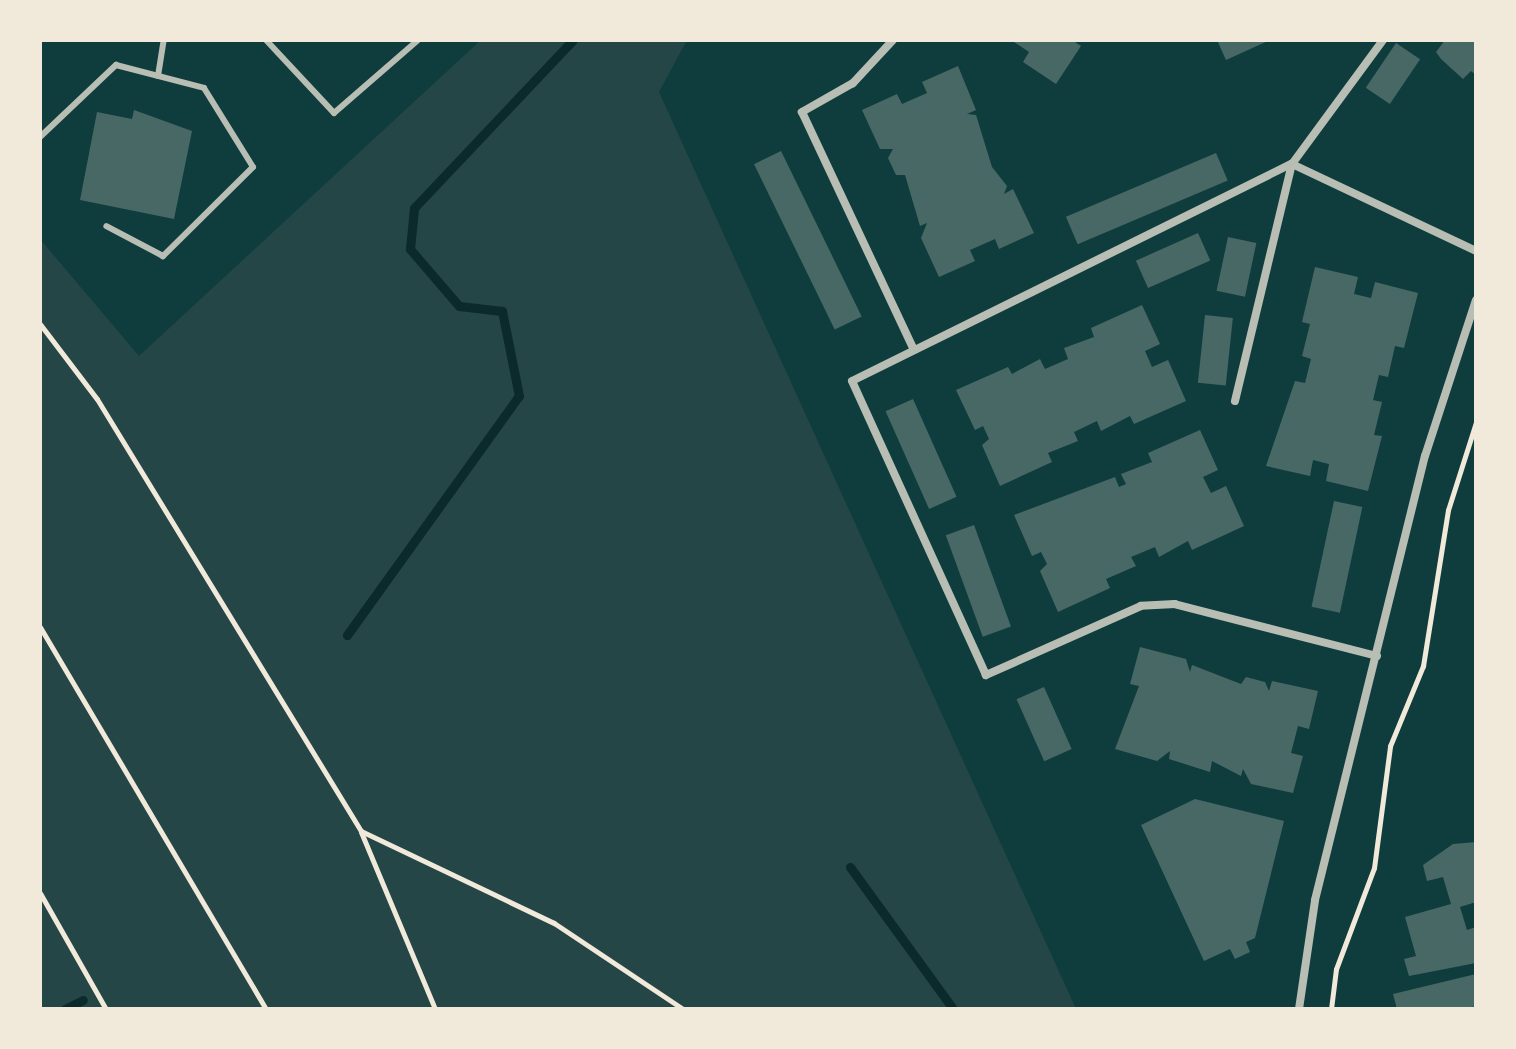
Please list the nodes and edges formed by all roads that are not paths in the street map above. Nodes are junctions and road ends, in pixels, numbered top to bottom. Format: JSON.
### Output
{"nodes":[{"id":1,"x":164,"y":40,"type":"edge"},
{"id":2,"x":266,"y":40,"type":"edge"},
{"id":3,"x":418,"y":40,"type":"edge"},
{"id":4,"x":893,"y":40,"type":"edge"},
{"id":5,"x":1383,"y":40,"type":"edge"},
{"id":6,"x":158,"y":76,"type":"junction"},
{"id":7,"x":40,"y":137,"type":"edge"},
{"id":8,"x":1292,"y":164,"type":"junction"},
{"id":9,"x":106,"y":226,"type":"dead end"},
{"id":10,"x":1476,"y":251,"type":"edge"},
{"id":11,"x":1476,"y":300,"type":"edge"},
{"id":12,"x":914,"y":350,"type":"junction"},
{"id":13,"x":1235,"y":401,"type":"dead end"},
{"id":14,"x":1377,"y":656,"type":"junction"},
{"id":15,"x":1299,"y":1009,"type":"edge"}],
"edges":[{"from":1,"to":6,"type":"lane"},
{"from":2,"to":3,"type":"lane"},
{"from":4,"to":12,"type":"street"},
{"from":5,"to":8,"type":"street"},
{"from":6,"to":7,"type":"lane"},
{"from":6,"to":9,"type":"lane"},
{"from":8,"to":10,"type":"street"},
{"from":8,"to":12,"type":"street"},
{"from":8,"to":13,"type":"street"},
{"from":11,"to":14,"type":"street"},
{"from":12,"to":14,"type":"street"},
{"from":14,"to":15,"type":"street"}]}
